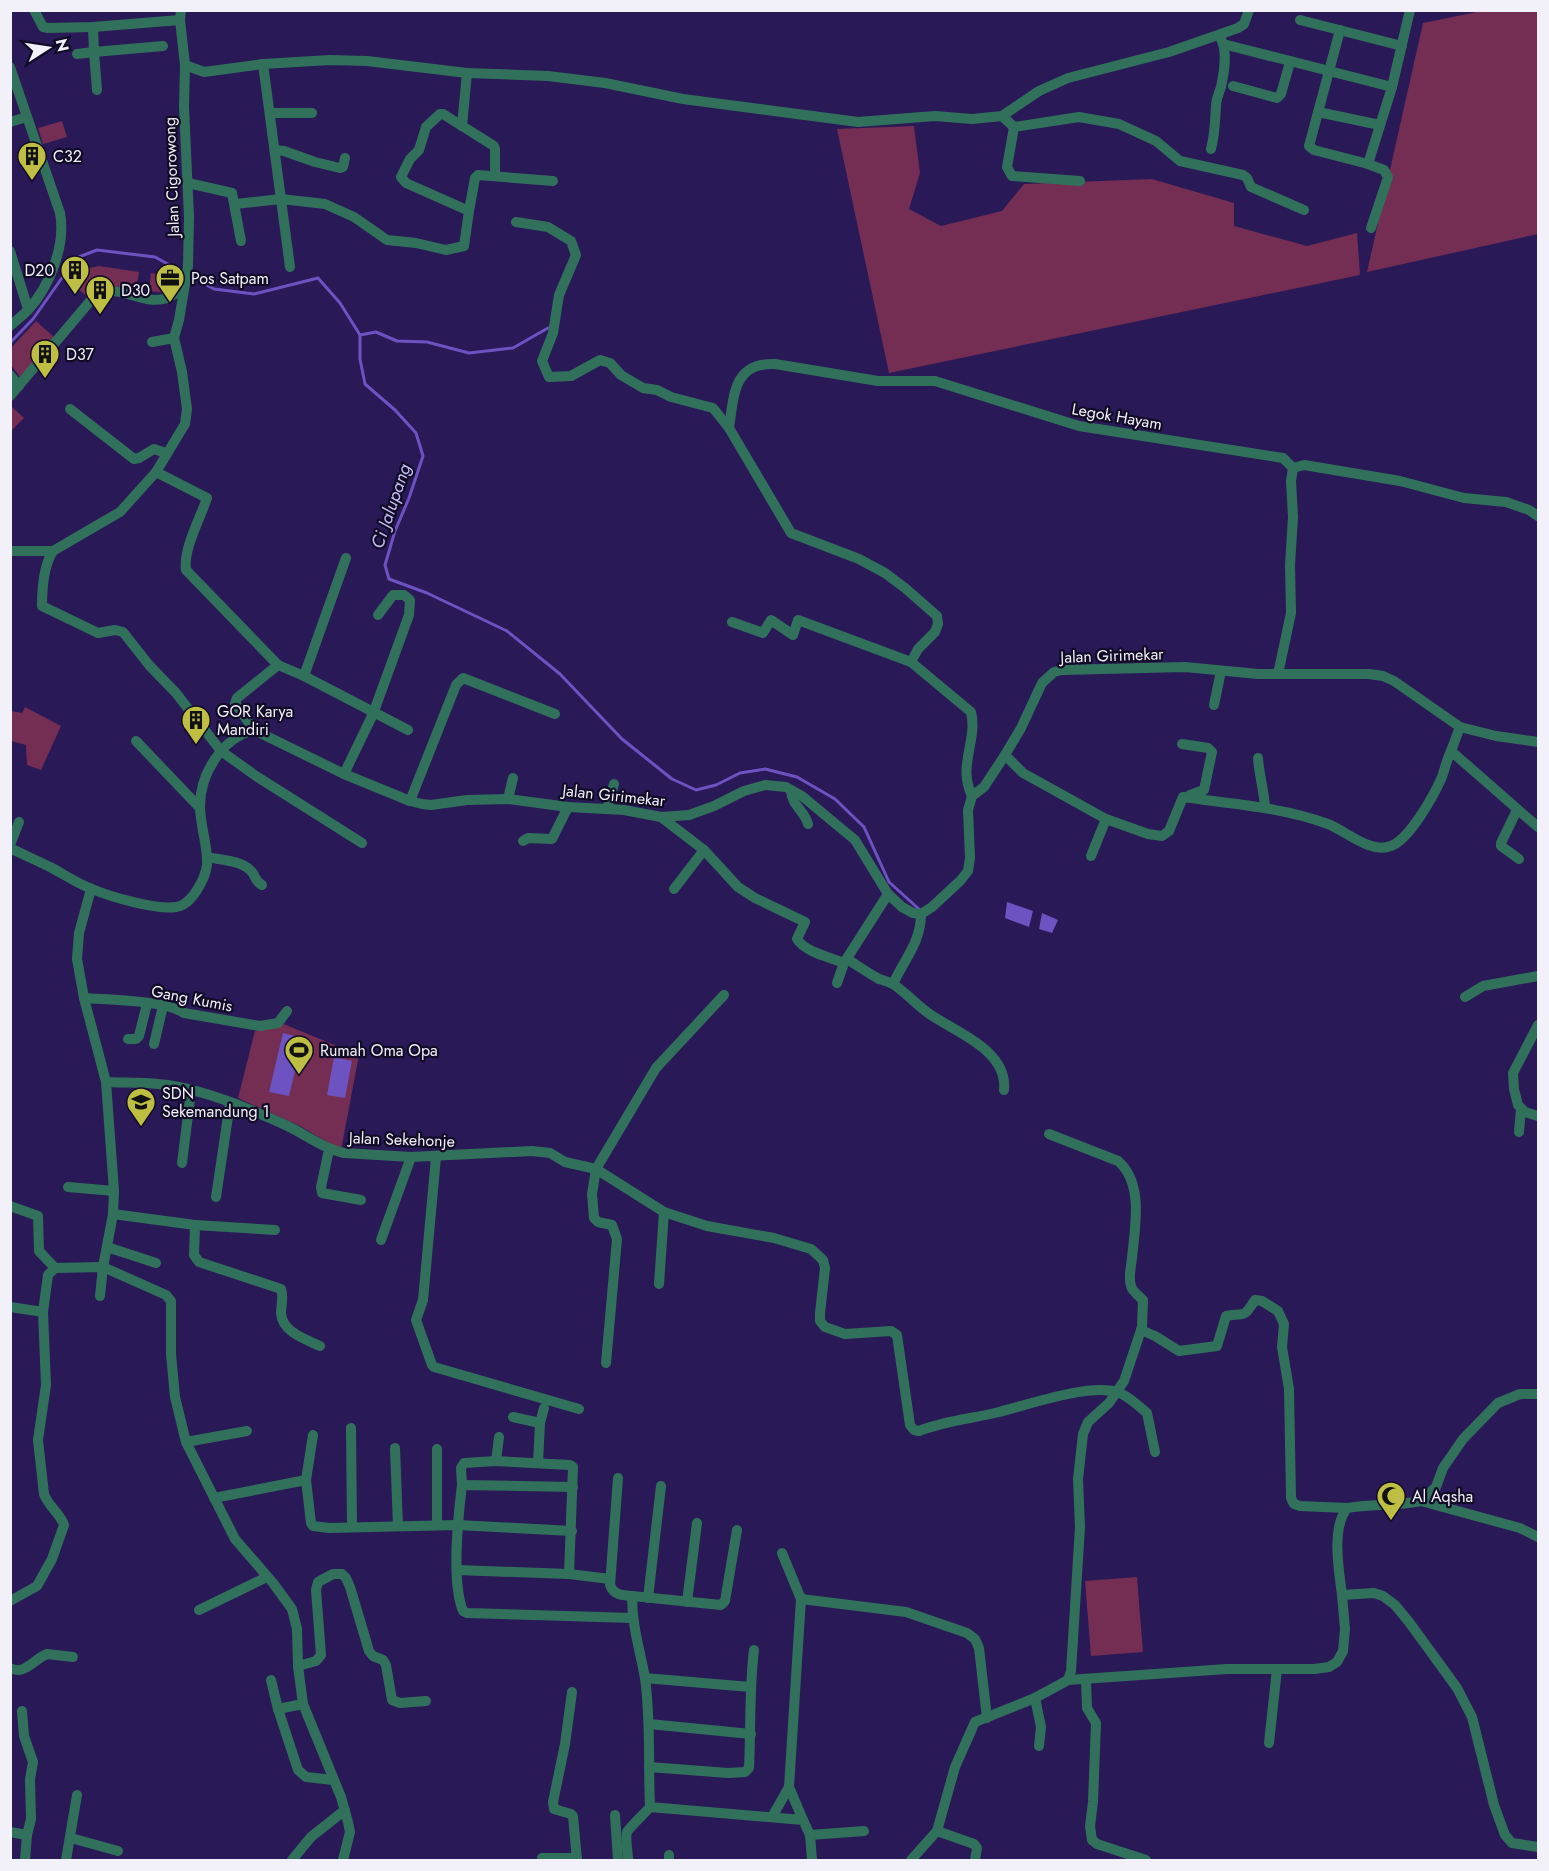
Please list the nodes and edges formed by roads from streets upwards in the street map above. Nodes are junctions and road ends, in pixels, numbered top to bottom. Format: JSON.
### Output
{"nodes":[{"id":1,"x":34,"y":10,"type":"edge"},
{"id":2,"x":1249,"y":10,"type":"edge"},
{"id":3,"x":1410,"y":10,"type":"edge"},
{"id":4,"x":181,"y":15,"type":"edge"},
{"id":5,"x":1300,"y":20,"type":"dead end"},
{"id":6,"x":93,"y":27,"type":"junction"},
{"id":7,"x":1340,"y":30,"type":"junction"},
{"id":8,"x":1217,"y":34,"type":"junction"},
{"id":9,"x":1223,"y":44,"type":"junction"},
{"id":10,"x":163,"y":46,"type":"dead end"},
{"id":11,"x":1402,"y":46,"type":"junction"},
{"id":12,"x":94,"y":52,"type":"junction"},
{"id":13,"x":77,"y":54,"type":"dead end"},
{"id":14,"x":1290,"y":62,"type":"junction"},
{"id":15,"x":263,"y":64,"type":"junction"},
{"id":16,"x":185,"y":65,"type":"junction"},
{"id":17,"x":10,"y":67,"type":"edge"},
{"id":18,"x":1329,"y":71,"type":"junction"},
{"id":19,"x":467,"y":74,"type":"junction"},
{"id":20,"x":1233,"y":86,"type":"dead end"},
{"id":21,"x":1392,"y":87,"type":"junction"},
{"id":22,"x":97,"y":90,"type":"dead end"},
{"id":23,"x":1318,"y":112,"type":"junction"},
{"id":24,"x":270,"y":113,"type":"junction"},
{"id":25,"x":312,"y":113,"type":"dead end"},
{"id":26,"x":1002,"y":116,"type":"junction"},
{"id":27,"x":27,"y":117,"type":"junction"},
{"id":28,"x":10,"y":122,"type":"edge"},
{"id":29,"x":1380,"y":125,"type":"junction"},
{"id":30,"x":462,"y":126,"type":"junction"},
{"id":31,"x":1014,"y":127,"type":"junction"},
{"id":32,"x":1211,"y":149,"type":"dead end"},
{"id":33,"x":275,"y":150,"type":"junction"},
{"id":34,"x":345,"y":158,"type":"dead end"},
{"id":35,"x":1368,"y":164,"type":"junction"},
{"id":36,"x":495,"y":176,"type":"junction"},
{"id":37,"x":553,"y":181,"type":"dead end"},
{"id":38,"x":1080,"y":181,"type":"dead end"},
{"id":39,"x":188,"y":183,"type":"junction"},
{"id":40,"x":281,"y":199,"type":"junction"},
{"id":41,"x":235,"y":204,"type":"junction"},
{"id":42,"x":1304,"y":210,"type":"dead end"},
{"id":43,"x":469,"y":211,"type":"junction"},
{"id":44,"x":516,"y":222,"type":"dead end"},
{"id":45,"x":1371,"y":228,"type":"dead end"},
{"id":46,"x":241,"y":241,"type":"dead end"},
{"id":47,"x":10,"y":251,"type":"edge"},
{"id":48,"x":290,"y":267,"type":"dead end"},
{"id":49,"x":184,"y":288,"type":"junction"},
{"id":50,"x":28,"y":309,"type":"junction"},
{"id":51,"x":13,"y":320,"type":"edge"},
{"id":52,"x":174,"y":338,"type":"junction"},
{"id":53,"x":152,"y":342,"type":"dead end"},
{"id":54,"x":10,"y":375,"type":"edge"},
{"id":55,"x":19,"y":386,"type":"junction"},
{"id":56,"x":10,"y":396,"type":"edge"},
{"id":57,"x":70,"y":409,"type":"dead end"},
{"id":58,"x":729,"y":428,"type":"junction"},
{"id":59,"x":166,"y":453,"type":"junction"},
{"id":60,"x":1293,"y":468,"type":"junction"},
{"id":61,"x":156,"y":472,"type":"junction"},
{"id":62,"x":1539,"y":516,"type":"edge"},
{"id":63,"x":10,"y":551,"type":"edge"},
{"id":64,"x":53,"y":551,"type":"junction"},
{"id":65,"x":346,"y":558,"type":"dead end"},
{"id":66,"x":378,"y":615,"type":"dead end"},
{"id":67,"x":732,"y":622,"type":"dead end"},
{"id":68,"x":911,"y":662,"type":"junction"},
{"id":69,"x":278,"y":665,"type":"junction"},
{"id":70,"x":1221,"y":671,"type":"junction"},
{"id":71,"x":1278,"y":674,"type":"junction"},
{"id":72,"x":304,"y":676,"type":"junction"},
{"id":73,"x":1214,"y":705,"type":"dead end"},
{"id":74,"x":373,"y":714,"type":"junction"},
{"id":75,"x":555,"y":714,"type":"dead end"},
{"id":76,"x":1460,"y":727,"type":"junction"},
{"id":77,"x":254,"y":730,"type":"junction"},
{"id":78,"x":408,"y":730,"type":"dead end"},
{"id":79,"x":136,"y":741,"type":"dead end"},
{"id":80,"x":1539,"y":742,"type":"edge"},
{"id":81,"x":1182,"y":744,"type":"dead end"},
{"id":82,"x":221,"y":751,"type":"junction"},
{"id":83,"x":1451,"y":751,"type":"junction"},
{"id":84,"x":1005,"y":755,"type":"junction"},
{"id":85,"x":1258,"y":758,"type":"dead end"},
{"id":86,"x":344,"y":774,"type":"junction"},
{"id":87,"x":513,"y":778,"type":"dead end"},
{"id":88,"x":614,"y":784,"type":"dead end"},
{"id":89,"x":791,"y":790,"type":"junction"},
{"id":90,"x":972,"y":796,"type":"junction"},
{"id":91,"x":1183,"y":797,"type":"junction"},
{"id":92,"x":508,"y":799,"type":"junction"},
{"id":93,"x":410,"y":801,"type":"junction"},
{"id":94,"x":568,"y":807,"type":"junction"},
{"id":95,"x":1265,"y":807,"type":"junction"},
{"id":96,"x":200,"y":808,"type":"junction"},
{"id":97,"x":607,"y":809,"type":"junction"},
{"id":98,"x":1517,"y":810,"type":"junction"},
{"id":99,"x":662,"y":817,"type":"junction"},
{"id":100,"x":1106,"y":819,"type":"junction"},
{"id":101,"x":19,"y":822,"type":"dead end"},
{"id":102,"x":808,"y":824,"type":"dead end"},
{"id":103,"x":1539,"y":827,"type":"edge"},
{"id":104,"x":523,"y":841,"type":"dead end"},
{"id":105,"x":362,"y":843,"type":"dead end"},
{"id":106,"x":10,"y":847,"type":"edge"},
{"id":107,"x":704,"y":850,"type":"junction"},
{"id":108,"x":1091,"y":856,"type":"dead end"},
{"id":109,"x":207,"y":857,"type":"junction"},
{"id":110,"x":1519,"y":859,"type":"dead end"},
{"id":111,"x":262,"y":885,"type":"dead end"},
{"id":112,"x":91,"y":889,"type":"junction"},
{"id":113,"x":674,"y":889,"type":"dead end"},
{"id":114,"x":888,"y":894,"type":"junction"},
{"id":115,"x":921,"y":914,"type":"junction"},
{"id":116,"x":846,"y":961,"type":"junction"},
{"id":117,"x":1539,"y":976,"type":"edge"},
{"id":118,"x":837,"y":982,"type":"dead end"},
{"id":119,"x":893,"y":984,"type":"junction"},
{"id":120,"x":724,"y":995,"type":"dead end"},
{"id":121,"x":1466,"y":997,"type":"dead end"},
{"id":122,"x":84,"y":998,"type":"junction"},
{"id":123,"x":147,"y":1004,"type":"junction"},
{"id":124,"x":164,"y":1006,"type":"junction"},
{"id":125,"x":287,"y":1011,"type":"dead end"},
{"id":126,"x":1539,"y":1025,"type":"edge"},
{"id":127,"x":128,"y":1039,"type":"dead end"},
{"id":128,"x":154,"y":1044,"type":"dead end"},
{"id":129,"x":106,"y":1082,"type":"junction"},
{"id":130,"x":191,"y":1090,"type":"junction"},
{"id":131,"x":1004,"y":1090,"type":"dead end"},
{"id":132,"x":230,"y":1103,"type":"junction"},
{"id":133,"x":1521,"y":1109,"type":"junction"},
{"id":134,"x":1539,"y":1116,"type":"edge"},
{"id":135,"x":1519,"y":1132,"type":"dead end"},
{"id":136,"x":1048,"y":1134,"type":"dead end"},
{"id":137,"x":329,"y":1149,"type":"junction"},
{"id":138,"x":411,"y":1157,"type":"junction"},
{"id":139,"x":436,"y":1157,"type":"junction"},
{"id":140,"x":182,"y":1163,"type":"dead end"},
{"id":141,"x":597,"y":1170,"type":"junction"},
{"id":142,"x":68,"y":1187,"type":"dead end"},
{"id":143,"x":114,"y":1191,"type":"junction"},
{"id":144,"x":216,"y":1197,"type":"dead end"},
{"id":145,"x":361,"y":1200,"type":"dead end"},
{"id":146,"x":10,"y":1206,"type":"edge"},
{"id":147,"x":664,"y":1212,"type":"junction"},
{"id":148,"x":113,"y":1214,"type":"junction"},
{"id":149,"x":195,"y":1225,"type":"junction"},
{"id":150,"x":275,"y":1230,"type":"dead end"},
{"id":151,"x":381,"y":1240,"type":"dead end"},
{"id":152,"x":107,"y":1247,"type":"junction"},
{"id":153,"x":156,"y":1263,"type":"dead end"},
{"id":154,"x":103,"y":1267,"type":"junction"},
{"id":155,"x":55,"y":1268,"type":"junction"},
{"id":156,"x":659,"y":1284,"type":"dead end"},
{"id":157,"x":100,"y":1296,"type":"dead end"},
{"id":158,"x":10,"y":1307,"type":"edge"},
{"id":159,"x":43,"y":1312,"type":"junction"},
{"id":160,"x":1141,"y":1330,"type":"junction"},
{"id":161,"x":320,"y":1346,"type":"dead end"},
{"id":162,"x":606,"y":1363,"type":"dead end"},
{"id":163,"x":1118,"y":1392,"type":"junction"},
{"id":164,"x":1539,"y":1394,"type":"edge"},
{"id":165,"x":544,"y":1408,"type":"dead end"},
{"id":166,"x":579,"y":1409,"type":"dead end"},
{"id":167,"x":513,"y":1416,"type":"dead end"},
{"id":168,"x":540,"y":1423,"type":"junction"},
{"id":169,"x":351,"y":1428,"type":"dead end"},
{"id":170,"x":248,"y":1431,"type":"dead end"},
{"id":171,"x":313,"y":1435,"type":"dead end"},
{"id":172,"x":499,"y":1437,"type":"dead end"},
{"id":173,"x":186,"y":1442,"type":"junction"},
{"id":174,"x":395,"y":1448,"type":"dead end"},
{"id":175,"x":437,"y":1449,"type":"dead end"},
{"id":176,"x":1155,"y":1452,"type":"dead end"},
{"id":177,"x":496,"y":1461,"type":"junction"},
{"id":178,"x":538,"y":1463,"type":"junction"},
{"id":179,"x":618,"y":1478,"type":"dead end"},
{"id":180,"x":306,"y":1480,"type":"junction"},
{"id":181,"x":462,"y":1485,"type":"junction"},
{"id":182,"x":573,"y":1486,"type":"junction"},
{"id":183,"x":661,"y":1486,"type":"dead end"},
{"id":184,"x":213,"y":1498,"type":"junction"},
{"id":185,"x":1421,"y":1501,"type":"junction"},
{"id":186,"x":1347,"y":1508,"type":"junction"},
{"id":187,"x":697,"y":1523,"type":"dead end"},
{"id":188,"x":437,"y":1525,"type":"junction"},
{"id":189,"x":458,"y":1525,"type":"junction"},
{"id":190,"x":398,"y":1526,"type":"junction"},
{"id":191,"x":351,"y":1527,"type":"junction"},
{"id":192,"x":737,"y":1530,"type":"dead end"},
{"id":193,"x":572,"y":1531,"type":"junction"},
{"id":194,"x":1539,"y":1537,"type":"edge"},
{"id":195,"x":782,"y":1553,"type":"dead end"},
{"id":196,"x":457,"y":1570,"type":"junction"},
{"id":197,"x":569,"y":1574,"type":"junction"},
{"id":198,"x":267,"y":1577,"type":"junction"},
{"id":199,"x":610,"y":1579,"type":"junction"},
{"id":200,"x":1342,"y":1595,"type":"junction"},
{"id":201,"x":632,"y":1596,"type":"junction"},
{"id":202,"x":648,"y":1598,"type":"junction"},
{"id":203,"x":801,"y":1599,"type":"junction"},
{"id":204,"x":10,"y":1601,"type":"edge"},
{"id":205,"x":687,"y":1602,"type":"junction"},
{"id":206,"x":199,"y":1610,"type":"dead end"},
{"id":207,"x":632,"y":1618,"type":"junction"},
{"id":208,"x":754,"y":1650,"type":"dead end"},
{"id":209,"x":73,"y":1657,"type":"dead end"},
{"id":210,"x":298,"y":1666,"type":"junction"},
{"id":211,"x":10,"y":1668,"type":"edge"},
{"id":212,"x":1277,"y":1669,"type":"junction"},
{"id":213,"x":645,"y":1678,"type":"junction"},
{"id":214,"x":272,"y":1680,"type":"dead end"},
{"id":215,"x":1068,"y":1680,"type":"junction"},
{"id":216,"x":1086,"y":1680,"type":"junction"},
{"id":217,"x":750,"y":1687,"type":"junction"},
{"id":218,"x":572,"y":1692,"type":"dead end"},
{"id":219,"x":1035,"y":1698,"type":"junction"},
{"id":220,"x":426,"y":1701,"type":"dead end"},
{"id":221,"x":303,"y":1704,"type":"junction"},
{"id":222,"x":278,"y":1709,"type":"junction"},
{"id":223,"x":22,"y":1711,"type":"dead end"},
{"id":224,"x":987,"y":1718,"type":"junction"},
{"id":225,"x":649,"y":1724,"type":"junction"},
{"id":226,"x":751,"y":1734,"type":"junction"},
{"id":227,"x":1269,"y":1743,"type":"dead end"},
{"id":228,"x":1039,"y":1746,"type":"dead end"},
{"id":229,"x":649,"y":1767,"type":"junction"},
{"id":230,"x":333,"y":1780,"type":"junction"},
{"id":231,"x":789,"y":1787,"type":"junction"},
{"id":232,"x":77,"y":1795,"type":"dead end"},
{"id":233,"x":650,"y":1807,"type":"junction"},
{"id":234,"x":345,"y":1810,"type":"junction"},
{"id":235,"x":615,"y":1815,"type":"dead end"},
{"id":236,"x":772,"y":1817,"type":"junction"},
{"id":237,"x":803,"y":1820,"type":"junction"},
{"id":238,"x":864,"y":1831,"type":"dead end"},
{"id":239,"x":937,"y":1831,"type":"junction"},
{"id":240,"x":10,"y":1832,"type":"edge"},
{"id":241,"x":27,"y":1835,"type":"junction"},
{"id":242,"x":810,"y":1835,"type":"junction"},
{"id":243,"x":71,"y":1838,"type":"junction"},
{"id":244,"x":1539,"y":1847,"type":"edge"},
{"id":245,"x":118,"y":1851,"type":"dead end"},
{"id":246,"x":542,"y":1858,"type":"dead end"},
{"id":247,"x":577,"y":1859,"type":"edge"},
{"id":248,"x":25,"y":1860,"type":"edge"},
{"id":249,"x":66,"y":1860,"type":"edge"},
{"id":250,"x":292,"y":1860,"type":"edge"},
{"id":251,"x":343,"y":1860,"type":"edge"},
{"id":252,"x":618,"y":1860,"type":"edge"},
{"id":253,"x":628,"y":1860,"type":"edge"},
{"id":254,"x":812,"y":1860,"type":"edge"},
{"id":255,"x":910,"y":1860,"type":"edge"},
{"id":256,"x":975,"y":1860,"type":"edge"},
{"id":257,"x":1146,"y":1860,"type":"edge"}],
"edges":[{"from":1,"to":6,"type":"street"},
{"from":2,"to":8,"type":"street"},
{"from":3,"to":11,"type":"street"},
{"from":4,"to":6,"type":"street"},
{"from":4,"to":16,"type":"street","name":"Jalan Cigorowong"},
{"from":5,"to":7,"type":"street"},
{"from":6,"to":12,"type":"street"},
{"from":7,"to":11,"type":"street"},
{"from":7,"to":18,"type":"street"},
{"from":8,"to":9,"type":"street"},
{"from":8,"to":26,"type":"street"},
{"from":9,"to":14,"type":"street"},
{"from":9,"to":32,"type":"street"},
{"from":10,"to":12,"type":"street"},
{"from":11,"to":21,"type":"street"},
{"from":12,"to":13,"type":"street"},
{"from":12,"to":22,"type":"street"},
{"from":14,"to":18,"type":"street"},
{"from":14,"to":20,"type":"street"},
{"from":15,"to":16,"type":"street"},
{"from":15,"to":19,"type":"street"},
{"from":15,"to":24,"type":"street"},
{"from":16,"to":39,"type":"street","name":"Jalan Cigorowong"},
{"from":17,"to":27,"type":"street"},
{"from":18,"to":21,"type":"street"},
{"from":18,"to":23,"type":"street"},
{"from":19,"to":26,"type":"street"},
{"from":19,"to":30,"type":"street"},
{"from":21,"to":29,"type":"street"},
{"from":23,"to":29,"type":"street"},
{"from":23,"to":35,"type":"street"},
{"from":24,"to":25,"type":"street"},
{"from":24,"to":33,"type":"street"},
{"from":26,"to":31,"type":"street"},
{"from":27,"to":28,"type":"street"},
{"from":27,"to":50,"type":"street"},
{"from":29,"to":35,"type":"street"},
{"from":30,"to":36,"type":"street"},
{"from":30,"to":43,"type":"street"},
{"from":31,"to":38,"type":"street"},
{"from":31,"to":42,"type":"street"},
{"from":33,"to":34,"type":"street"},
{"from":33,"to":40,"type":"street"},
{"from":35,"to":45,"type":"street"},
{"from":36,"to":37,"type":"street"},
{"from":36,"to":43,"type":"street"},
{"from":39,"to":41,"type":"street"},
{"from":39,"to":49,"type":"street","name":"Jalan Cigorowong"},
{"from":40,"to":41,"type":"street"},
{"from":40,"to":43,"type":"street"},
{"from":40,"to":48,"type":"street"},
{"from":41,"to":46,"type":"street"},
{"from":44,"to":58,"type":"street"},
{"from":47,"to":50,"type":"street"},
{"from":49,"to":52,"type":"street","name":"Jalan Cigorowong"},
{"from":49,"to":55,"type":"street"},
{"from":50,"to":51,"type":"street"},
{"from":52,"to":53,"type":"street"},
{"from":52,"to":59,"type":"street","name":"Jalan Cigorowong"},
{"from":54,"to":55,"type":"street"},
{"from":55,"to":56,"type":"street"},
{"from":57,"to":59,"type":"street"},
{"from":58,"to":60,"type":"street","name":"Legok Hayam"},
{"from":58,"to":68,"type":"street"},
{"from":59,"to":61,"type":"street","name":"Jalan Cigorowong"},
{"from":60,"to":62,"type":"street","name":"Legok Hayam"},
{"from":60,"to":71,"type":"street"},
{"from":61,"to":64,"type":"street","name":"Jalan Cigorowong"},
{"from":61,"to":69,"type":"street"},
{"from":63,"to":64,"type":"street"},
{"from":64,"to":82,"type":"street"},
{"from":65,"to":72,"type":"street"},
{"from":66,"to":74,"type":"street"},
{"from":67,"to":68,"type":"street"},
{"from":68,"to":90,"type":"street"},
{"from":69,"to":72,"type":"street"},
{"from":69,"to":77,"type":"street"},
{"from":70,"to":71,"type":"street","name":"Jalan Girimekar"},
{"from":70,"to":73,"type":"street"},
{"from":70,"to":84,"type":"street","name":"Jalan Girimekar"},
{"from":71,"to":76,"type":"street","name":"Jalan Girimekar"},
{"from":72,"to":74,"type":"street"},
{"from":74,"to":78,"type":"street"},
{"from":74,"to":86,"type":"street"},
{"from":75,"to":93,"type":"street"},
{"from":76,"to":80,"type":"street","name":"Jalan Girimekar"},
{"from":76,"to":83,"type":"street"},
{"from":77,"to":82,"type":"street"},
{"from":77,"to":86,"type":"street","name":"Jalan Girimekar"},
{"from":79,"to":96,"type":"street"},
{"from":81,"to":91,"type":"street"},
{"from":82,"to":96,"type":"street"},
{"from":82,"to":105,"type":"street"},
{"from":83,"to":95,"type":"street"},
{"from":83,"to":98,"type":"street"},
{"from":84,"to":90,"type":"street","name":"Jalan Girimekar"},
{"from":84,"to":100,"type":"street"},
{"from":85,"to":95,"type":"street"},
{"from":86,"to":93,"type":"street","name":"Jalan Girimekar"},
{"from":87,"to":92,"type":"street"},
{"from":88,"to":97,"type":"street"},
{"from":89,"to":99,"type":"street","name":"Jalan Girimekar"},
{"from":89,"to":102,"type":"street"},
{"from":89,"to":114,"type":"street","name":"Jalan Girimekar"},
{"from":90,"to":115,"type":"street"},
{"from":91,"to":95,"type":"street"},
{"from":91,"to":100,"type":"street"},
{"from":92,"to":93,"type":"street","name":"Jalan Girimekar"},
{"from":92,"to":94,"type":"street","name":"Jalan Girimekar"},
{"from":94,"to":97,"type":"street","name":"Jalan Girimekar"},
{"from":94,"to":104,"type":"street"},
{"from":96,"to":109,"type":"street"},
{"from":97,"to":99,"type":"street","name":"Jalan Girimekar"},
{"from":98,"to":103,"type":"street"},
{"from":98,"to":110,"type":"street"},
{"from":99,"to":107,"type":"street"},
{"from":100,"to":108,"type":"street"},
{"from":101,"to":106,"type":"street"},
{"from":106,"to":112,"type":"street"},
{"from":107,"to":113,"type":"street"},
{"from":107,"to":116,"type":"street"},
{"from":109,"to":111,"type":"street"},
{"from":109,"to":112,"type":"street"},
{"from":112,"to":122,"type":"street"},
{"from":114,"to":115,"type":"street","name":"Jalan Girimekar"},
{"from":114,"to":116,"type":"street"},
{"from":115,"to":119,"type":"street"},
{"from":116,"to":118,"type":"street"},
{"from":116,"to":119,"type":"street"},
{"from":117,"to":121,"type":"street"},
{"from":119,"to":131,"type":"street"},
{"from":120,"to":141,"type":"street"},
{"from":122,"to":123,"type":"street","name":"Gang Kumis"},
{"from":122,"to":129,"type":"street"},
{"from":123,"to":124,"type":"street","name":"Gang Kumis"},
{"from":123,"to":127,"type":"street"},
{"from":124,"to":125,"type":"street","name":"Gang Kumis"},
{"from":124,"to":128,"type":"street"},
{"from":126,"to":133,"type":"street"},
{"from":129,"to":130,"type":"street","name":"Jalan Sekehonje"},
{"from":129,"to":143,"type":"street"},
{"from":130,"to":132,"type":"street","name":"Jalan Sekehonje"},
{"from":130,"to":140,"type":"street"},
{"from":132,"to":137,"type":"street","name":"Jalan Sekehonje"},
{"from":132,"to":144,"type":"street"},
{"from":133,"to":134,"type":"street"},
{"from":133,"to":135,"type":"street"},
{"from":136,"to":160,"type":"street"},
{"from":137,"to":138,"type":"street","name":"Jalan Sekehonje"},
{"from":137,"to":145,"type":"street"},
{"from":138,"to":139,"type":"street","name":"Jalan Sekehonje"},
{"from":138,"to":151,"type":"street"},
{"from":139,"to":141,"type":"street","name":"Jalan Sekehonje"},
{"from":139,"to":166,"type":"street"},
{"from":141,"to":147,"type":"street","name":"Jalan Sekehonje"},
{"from":141,"to":162,"type":"street"},
{"from":142,"to":143,"type":"street"},
{"from":143,"to":148,"type":"street"},
{"from":146,"to":155,"type":"street"},
{"from":147,"to":156,"type":"street"},
{"from":147,"to":163,"type":"street","name":"Jalan Sekehonje"},
{"from":148,"to":149,"type":"street"},
{"from":148,"to":152,"type":"street"},
{"from":149,"to":150,"type":"street"},
{"from":149,"to":161,"type":"street"},
{"from":152,"to":153,"type":"street"},
{"from":152,"to":154,"type":"street"},
{"from":154,"to":155,"type":"street"},
{"from":154,"to":157,"type":"street"},
{"from":154,"to":173,"type":"street"},
{"from":155,"to":159,"type":"street"},
{"from":158,"to":159,"type":"street"},
{"from":159,"to":204,"type":"street"},
{"from":160,"to":163,"type":"street"},
{"from":160,"to":186,"type":"street"},
{"from":163,"to":176,"type":"street"},
{"from":163,"to":215,"type":"street"},
{"from":164,"to":185,"type":"street"},
{"from":165,"to":168,"type":"street"},
{"from":167,"to":168,"type":"street"},
{"from":168,"to":178,"type":"street"},
{"from":169,"to":191,"type":"street"},
{"from":170,"to":173,"type":"street"},
{"from":171,"to":180,"type":"street"},
{"from":172,"to":177,"type":"street"},
{"from":173,"to":184,"type":"street"},
{"from":174,"to":190,"type":"street"},
{"from":175,"to":188,"type":"street"},
{"from":177,"to":178,"type":"street"},
{"from":177,"to":181,"type":"street"},
{"from":178,"to":182,"type":"street"},
{"from":179,"to":199,"type":"street"},
{"from":180,"to":184,"type":"street"},
{"from":180,"to":191,"type":"street"},
{"from":181,"to":182,"type":"street"},
{"from":181,"to":189,"type":"street"},
{"from":182,"to":193,"type":"street"},
{"from":183,"to":202,"type":"street"},
{"from":184,"to":198,"type":"street"},
{"from":185,"to":186,"type":"street"},
{"from":185,"to":194,"type":"street"},
{"from":186,"to":200,"type":"street"},
{"from":187,"to":205,"type":"street"},
{"from":188,"to":189,"type":"street"},
{"from":188,"to":190,"type":"street"},
{"from":189,"to":193,"type":"street"},
{"from":189,"to":196,"type":"street"},
{"from":190,"to":191,"type":"street"},
{"from":192,"to":205,"type":"street"},
{"from":193,"to":197,"type":"street"},
{"from":195,"to":203,"type":"street"},
{"from":196,"to":197,"type":"street"},
{"from":196,"to":207,"type":"street"},
{"from":197,"to":199,"type":"street"},
{"from":198,"to":206,"type":"street"},
{"from":198,"to":210,"type":"street"},
{"from":199,"to":201,"type":"street"},
{"from":200,"to":212,"type":"street"},
{"from":200,"to":244,"type":"street"},
{"from":201,"to":202,"type":"street"},
{"from":201,"to":207,"type":"street"},
{"from":202,"to":205,"type":"street"},
{"from":203,"to":224,"type":"street"},
{"from":203,"to":231,"type":"street"},
{"from":207,"to":213,"type":"street"},
{"from":208,"to":217,"type":"street"},
{"from":209,"to":211,"type":"street"},
{"from":210,"to":220,"type":"street"},
{"from":210,"to":221,"type":"street"},
{"from":212,"to":216,"type":"street"},
{"from":212,"to":227,"type":"street"},
{"from":213,"to":217,"type":"street"},
{"from":213,"to":225,"type":"street"},
{"from":214,"to":222,"type":"street"},
{"from":215,"to":216,"type":"street"},
{"from":215,"to":219,"type":"street"},
{"from":216,"to":257,"type":"street"},
{"from":217,"to":226,"type":"street"},
{"from":218,"to":247,"type":"street"},
{"from":219,"to":224,"type":"street"},
{"from":219,"to":228,"type":"street"},
{"from":221,"to":222,"type":"street"},
{"from":221,"to":230,"type":"street"},
{"from":222,"to":230,"type":"street"},
{"from":223,"to":241,"type":"street"},
{"from":224,"to":239,"type":"street"},
{"from":225,"to":226,"type":"street"},
{"from":225,"to":229,"type":"street"},
{"from":226,"to":229,"type":"street"},
{"from":229,"to":233,"type":"street"},
{"from":230,"to":234,"type":"street"},
{"from":231,"to":236,"type":"street"},
{"from":231,"to":237,"type":"street"},
{"from":232,"to":243,"type":"street"},
{"from":233,"to":236,"type":"street"},
{"from":233,"to":253,"type":"street"},
{"from":234,"to":250,"type":"street"},
{"from":234,"to":251,"type":"street"},
{"from":235,"to":252,"type":"street"},
{"from":236,"to":237,"type":"street"},
{"from":237,"to":242,"type":"street"},
{"from":238,"to":242,"type":"street"},
{"from":239,"to":255,"type":"street"},
{"from":239,"to":256,"type":"street"},
{"from":240,"to":241,"type":"street"},
{"from":241,"to":248,"type":"street"},
{"from":242,"to":254,"type":"street"},
{"from":243,"to":245,"type":"street"},
{"from":243,"to":249,"type":"street"},
{"from":246,"to":247,"type":"street"}]}
